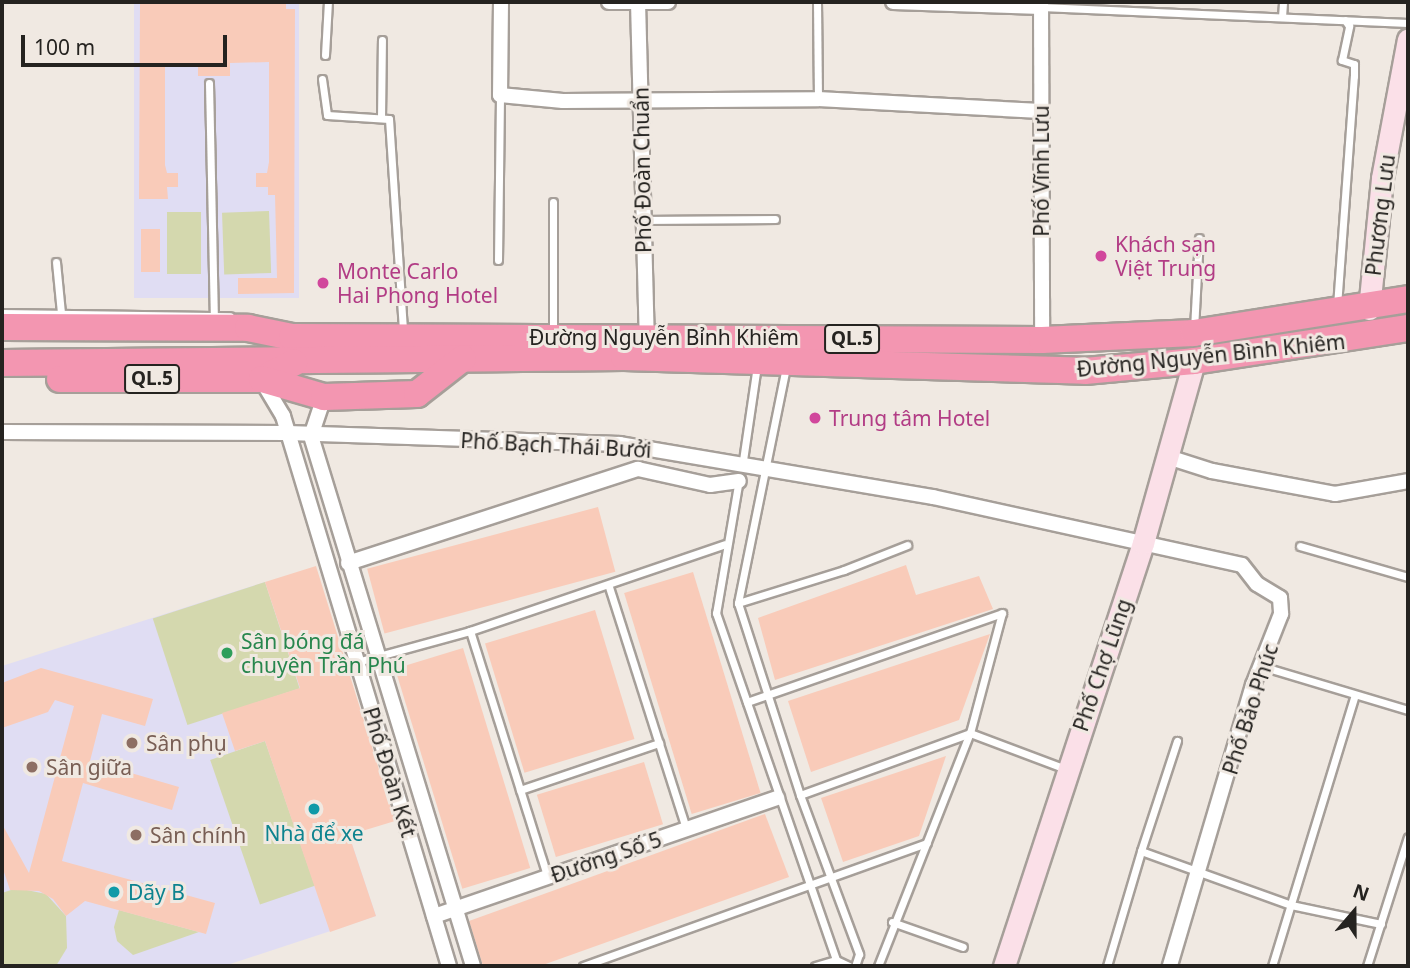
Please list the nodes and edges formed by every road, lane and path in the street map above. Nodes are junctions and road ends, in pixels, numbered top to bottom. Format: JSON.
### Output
{"nodes":[{"id":1,"x":328,"y":2,"type":"edge"},
{"id":2,"x":501,"y":2,"type":"edge"},
{"id":3,"x":609,"y":2,"type":"edge"},
{"id":4,"x":638,"y":2,"type":"edge"},
{"id":5,"x":668,"y":2,"type":"edge"},
{"id":6,"x":817,"y":2,"type":"edge"},
{"id":7,"x":893,"y":2,"type":"edge"},
{"id":8,"x":1173,"y":2,"type":"edge"},
{"id":9,"x":1283,"y":2,"type":"edge"},
{"id":10,"x":1041,"y":4,"type":"edge"},
{"id":11,"x":1121,"y":6,"type":"edge"},
{"id":12,"x":1172,"y":12,"type":"junction"},
{"id":13,"x":1282,"y":17,"type":"junction"},
{"id":14,"x":1345,"y":20,"type":"junction"},
{"id":15,"x":1408,"y":23,"type":"edge"},
{"id":16,"x":1408,"y":39,"type":"edge"},
{"id":17,"x":382,"y":40,"type":"dead end"},
{"id":18,"x":325,"y":54,"type":"dead end"},
{"id":19,"x":322,"y":79,"type":"dead end"},
{"id":20,"x":209,"y":83,"type":"dead end"},
{"id":21,"x":499,"y":95,"type":"junction"},
{"id":22,"x":818,"y":99,"type":"junction"},
{"id":23,"x":640,"y":101,"type":"junction"},
{"id":24,"x":1041,"y":111,"type":"junction"},
{"id":25,"x":381,"y":118,"type":"junction"},
{"id":26,"x":553,"y":202,"type":"dead end"},
{"id":27,"x":775,"y":219,"type":"dead end"},
{"id":28,"x":643,"y":220,"type":"junction"},
{"id":29,"x":1199,"y":239,"type":"dead end"},
{"id":30,"x":498,"y":260,"type":"dead end"},
{"id":31,"x":57,"y":262,"type":"dead end"},
{"id":32,"x":1408,"y":299,"type":"edge"},
{"id":33,"x":1370,"y":309,"type":"junction"},
{"id":34,"x":2,"y":313,"type":"edge"},
{"id":35,"x":214,"y":313,"type":"junction"},
{"id":36,"x":1336,"y":313,"type":"junction"},
{"id":37,"x":61,"y":319,"type":"junction"},
{"id":38,"x":2,"y":327,"type":"edge"},
{"id":39,"x":248,"y":328,"type":"junction"},
{"id":40,"x":1408,"y":328,"type":"edge"},
{"id":41,"x":1194,"y":333,"type":"junction"},
{"id":42,"x":403,"y":335,"type":"junction"},
{"id":43,"x":553,"y":337,"type":"junction"},
{"id":44,"x":647,"y":338,"type":"junction"},
{"id":45,"x":1042,"y":340,"type":"junction"},
{"id":46,"x":2,"y":344,"type":"edge"},
{"id":47,"x":295,"y":349,"type":"junction"},
{"id":48,"x":463,"y":358,"type":"junction"},
{"id":49,"x":1194,"y":361,"type":"junction"},
{"id":50,"x":2,"y":363,"type":"edge"},
{"id":51,"x":757,"y":364,"type":"junction"},
{"id":52,"x":786,"y":365,"type":"junction"},
{"id":53,"x":2,"y":379,"type":"edge"},
{"id":54,"x":262,"y":379,"type":"junction"},
{"id":55,"x":324,"y":397,"type":"junction"},
{"id":56,"x":2,"y":432,"type":"edge"},
{"id":57,"x":288,"y":433,"type":"junction"},
{"id":58,"x":311,"y":436,"type":"junction"},
{"id":59,"x":1168,"y":457,"type":"junction"},
{"id":60,"x":744,"y":463,"type":"junction"},
{"id":61,"x":768,"y":466,"type":"junction"},
{"id":62,"x":739,"y":481,"type":"junction"},
{"id":63,"x":1408,"y":481,"type":"edge"},
{"id":64,"x":1143,"y":543,"type":"junction"},
{"id":65,"x":725,"y":544,"type":"junction"},
{"id":66,"x":907,"y":545,"type":"dead end"},
{"id":67,"x":1300,"y":546,"type":"dead end"},
{"id":68,"x":348,"y":563,"type":"junction"},
{"id":69,"x":1408,"y":577,"type":"edge"},
{"id":70,"x":608,"y":587,"type":"junction"},
{"id":71,"x":738,"y":603,"type":"junction"},
{"id":72,"x":470,"y":631,"type":"junction"},
{"id":73,"x":376,"y":656,"type":"junction"},
{"id":74,"x":356,"y":662,"type":"junction"},
{"id":75,"x":1261,"y":666,"type":"junction"},
{"id":76,"x":767,"y":696,"type":"junction"},
{"id":77,"x":1354,"y":697,"type":"junction"},
{"id":78,"x":747,"y":702,"type":"junction"},
{"id":79,"x":1408,"y":710,"type":"edge"},
{"id":80,"x":970,"y":733,"type":"junction"},
{"id":81,"x":1177,"y":741,"type":"dead end"},
{"id":82,"x":659,"y":743,"type":"junction"},
{"id":83,"x":1066,"y":769,"type":"junction"},
{"id":84,"x":520,"y":790,"type":"junction"},
{"id":85,"x":800,"y":795,"type":"junction"},
{"id":86,"x":777,"y":798,"type":"junction"},
{"id":87,"x":687,"y":829,"type":"junction"},
{"id":88,"x":1408,"y":837,"type":"edge"},
{"id":89,"x":927,"y":843,"type":"junction"},
{"id":90,"x":1141,"y":851,"type":"junction"},
{"id":91,"x":1200,"y":875,"type":"junction"},
{"id":92,"x":548,"y":878,"type":"junction"},
{"id":93,"x":833,"y":878,"type":"junction"},
{"id":94,"x":811,"y":886,"type":"junction"},
{"id":95,"x":1290,"y":905,"type":"junction"},
{"id":96,"x":454,"y":909,"type":"junction"},
{"id":97,"x":434,"y":916,"type":"junction"},
{"id":98,"x":892,"y":922,"type":"junction"},
{"id":99,"x":1381,"y":925,"type":"junction"},
{"id":100,"x":962,"y":947,"type":"dead end"},
{"id":101,"x":836,"y":960,"type":"junction"},
{"id":102,"x":449,"y":966,"type":"edge"},
{"id":103,"x":473,"y":966,"type":"edge"},
{"id":104,"x":583,"y":966,"type":"edge"},
{"id":105,"x":816,"y":966,"type":"edge"},
{"id":106,"x":849,"y":966,"type":"edge"},
{"id":107,"x":855,"y":966,"type":"edge"},
{"id":108,"x":878,"y":966,"type":"edge"},
{"id":109,"x":1004,"y":966,"type":"edge"},
{"id":110,"x":1107,"y":966,"type":"edge"},
{"id":111,"x":1170,"y":966,"type":"edge"},
{"id":112,"x":1272,"y":966,"type":"edge"},
{"id":113,"x":1367,"y":966,"type":"edge"}],
"edges":[{"from":1,"to":18,"type":"lane"},
{"from":2,"to":21,"type":"street"},
{"from":3,"to":4,"type":"street"},
{"from":4,"to":5,"type":"street"},
{"from":4,"to":23,"type":"street","name":"Phố Đoàn Chuẩn"},
{"from":6,"to":22,"type":"lane"},
{"from":7,"to":10,"type":"street"},
{"from":8,"to":12,"type":"lane"},
{"from":9,"to":13,"type":"lane"},
{"from":10,"to":11,"type":"lane"},
{"from":10,"to":24,"type":"street","name":"Phố Vĩnh Lưu"},
{"from":11,"to":12,"type":"lane"},
{"from":12,"to":13,"type":"lane"},
{"from":13,"to":14,"type":"lane"},
{"from":14,"to":15,"type":"lane"},
{"from":14,"to":36,"type":"lane"},
{"from":16,"to":33,"type":"street","name":"Phương Lưu"},
{"from":17,"to":25,"type":"lane"},
{"from":19,"to":25,"type":"lane"},
{"from":20,"to":35,"type":"lane"},
{"from":21,"to":23,"type":"street"},
{"from":21,"to":30,"type":"lane"},
{"from":22,"to":23,"type":"street"},
{"from":22,"to":24,"type":"street"},
{"from":23,"to":28,"type":"street","name":"Phố Đoàn Chuẩn"},
{"from":24,"to":45,"type":"street","name":"Phố Vĩnh Lưu"},
{"from":25,"to":42,"type":"lane"},
{"from":26,"to":43,"type":"lane"},
{"from":27,"to":28,"type":"lane"},
{"from":28,"to":44,"type":"street","name":"Phố Đoàn Chuẩn"},
{"from":29,"to":41,"type":"lane"},
{"from":31,"to":37,"type":"lane"},
{"from":32,"to":33,"type":"highway","name":"Đường Nguyễn Bỉnh Khiêm","number":"QL.5"},
{"from":33,"to":36,"type":"highway","name":"Đường Nguyễn Bỉnh Khiêm","number":"QL.5"},
{"from":34,"to":37,"type":"lane"},
{"from":35,"to":37,"type":"lane"},
{"from":35,"to":39,"type":"lane"},
{"from":36,"to":41,"type":"highway","name":"Đường Nguyễn Bỉnh Khiêm","number":"QL.5"},
{"from":37,"to":38,"type":"highway","name":"Đường Nguyễn Bỉnh Khiêm","number":"QL.5"},
{"from":37,"to":39,"type":"highway","name":"Đường Nguyễn Bỉnh Khiêm","number":"QL.5"},
{"from":39,"to":47,"type":"highway","name":"Đường Nguyễn Bỉnh Khiêm","number":"QL.5"},
{"from":40,"to":49,"type":"highway","name":"Đường Nguyễn Bình Khiêm","number":"QL.5"},
{"from":41,"to":45,"type":"highway","name":"Đường Nguyễn Bỉnh Khiêm","number":"QL.5"},
{"from":42,"to":43,"type":"highway","name":"Đường Nguyễn Bỉnh Khiêm","number":"QL.5"},
{"from":42,"to":47,"type":"highway","name":"Đường Nguyễn Bỉnh Khiêm","number":"QL.5"},
{"from":43,"to":44,"type":"highway","name":"Đường Nguyễn Bỉnh Khiêm","number":"QL.5"},
{"from":44,"to":45,"type":"highway","name":"Đường Nguyễn Bỉnh Khiêm","number":"QL.5"},
{"from":46,"to":47,"type":"highway","number":"QL.5"},
{"from":47,"to":48,"type":"highway","name":"Đường Nguyễn Bình Khiêm","number":"QL.5"},
{"from":47,"to":50,"type":"highway","number":"QL.5"},
{"from":47,"to":54,"type":"highway","name":"Đường Nguyễn Bỉnh Khiêm","number":"QL.5"},
{"from":48,"to":51,"type":"highway","name":"Đường Nguyễn Bình Khiêm","number":"QL.5"},
{"from":48,"to":55,"type":"highway"},
{"from":49,"to":52,"type":"highway","name":"Đường Nguyễn Bình Khiêm","number":"QL.5"},
{"from":49,"to":59,"type":"street","name":"Phố Chợ Lũng"},
{"from":51,"to":52,"type":"highway","name":"Đường Nguyễn Bình Khiêm","number":"QL.5"},
{"from":51,"to":60,"type":"lane"},
{"from":52,"to":61,"type":"lane"},
{"from":53,"to":54,"type":"highway","name":"Đường Nguyễn Bỉnh Khiêm","number":"QL.5"},
{"from":54,"to":55,"type":"highway"},
{"from":54,"to":57,"type":"street","name":"Phố Đoàn Kết"},
{"from":55,"to":58,"type":"street"},
{"from":56,"to":57,"type":"street","name":"Phố Bạch Thái Bưởi"},
{"from":57,"to":58,"type":"street","name":"Phố Bạch Thái Bưởi"},
{"from":57,"to":74,"type":"street","name":"Phố Đoàn Kết"},
{"from":58,"to":60,"type":"street","name":"Phố Bạch Thái Bưởi"},
{"from":58,"to":68,"type":"street","name":"Phố Đoàn Kết"},
{"from":59,"to":63,"type":"street"},
{"from":59,"to":64,"type":"street","name":"Phố Chợ Lũng"},
{"from":60,"to":61,"type":"street","name":"Phố Bạch Thái Bưởi"},
{"from":60,"to":62,"type":"lane"},
{"from":61,"to":64,"type":"street","name":"Phố Bạch Thái Bưởi"},
{"from":61,"to":71,"type":"lane"},
{"from":62,"to":65,"type":"lane"},
{"from":62,"to":68,"type":"street"},
{"from":64,"to":75,"type":"street","name":"Phố Bảo Phúc"},
{"from":64,"to":83,"type":"street","name":"Phố Chợ Lũng"},
{"from":65,"to":70,"type":"lane"},
{"from":65,"to":78,"type":"lane"},
{"from":66,"to":71,"type":"lane"},
{"from":67,"to":69,"type":"lane"},
{"from":68,"to":73,"type":"street","name":"Phố Đoàn Kết"},
{"from":70,"to":72,"type":"lane"},
{"from":70,"to":82,"type":"lane"},
{"from":71,"to":76,"type":"lane"},
{"from":72,"to":73,"type":"lane"},
{"from":72,"to":84,"type":"lane"},
{"from":73,"to":74,"type":"lane"},
{"from":73,"to":96,"type":"street","name":"Phố Đoàn Kết"},
{"from":74,"to":97,"type":"street","name":"Phố Đoàn Kết"},
{"from":75,"to":77,"type":"lane"},
{"from":75,"to":91,"type":"street","name":"Phố Bảo Phúc"},
{"from":76,"to":78,"type":"lane"},
{"from":76,"to":80,"type":"lane"},
{"from":76,"to":85,"type":"lane"},
{"from":77,"to":79,"type":"lane"},
{"from":77,"to":95,"type":"lane"},
{"from":78,"to":86,"type":"lane"},
{"from":80,"to":83,"type":"lane"},
{"from":80,"to":85,"type":"lane"},
{"from":80,"to":89,"type":"lane"},
{"from":81,"to":90,"type":"lane"},
{"from":82,"to":84,"type":"lane"},
{"from":82,"to":87,"type":"lane"},
{"from":83,"to":109,"type":"street","name":"Phố Chợ Lũng"},
{"from":84,"to":92,"type":"lane"},
{"from":85,"to":93,"type":"lane"},
{"from":86,"to":87,"type":"street","name":"Đường Số 5"},
{"from":86,"to":94,"type":"lane"},
{"from":87,"to":92,"type":"street","name":"Đường Số 5"},
{"from":88,"to":99,"type":"lane"},
{"from":89,"to":93,"type":"lane"},
{"from":89,"to":98,"type":"lane"},
{"from":90,"to":91,"type":"lane"},
{"from":90,"to":110,"type":"lane"},
{"from":91,"to":95,"type":"lane"},
{"from":91,"to":111,"type":"street","name":"Phố Bảo Phúc"},
{"from":92,"to":96,"type":"street","name":"Đường Số 5"},
{"from":93,"to":94,"type":"lane"},
{"from":93,"to":107,"type":"lane"},
{"from":94,"to":101,"type":"lane"},
{"from":94,"to":104,"type":"lane"},
{"from":95,"to":99,"type":"lane"},
{"from":95,"to":112,"type":"lane"},
{"from":96,"to":97,"type":"street","name":"Đường Số 5"},
{"from":96,"to":103,"type":"street","name":"Phố Đoàn Kết"},
{"from":97,"to":102,"type":"street","name":"Phố Đoàn Kết"},
{"from":98,"to":100,"type":"lane"},
{"from":98,"to":108,"type":"lane"},
{"from":99,"to":113,"type":"lane"},
{"from":101,"to":105,"type":"lane"},
{"from":101,"to":106,"type":"lane"}]}
